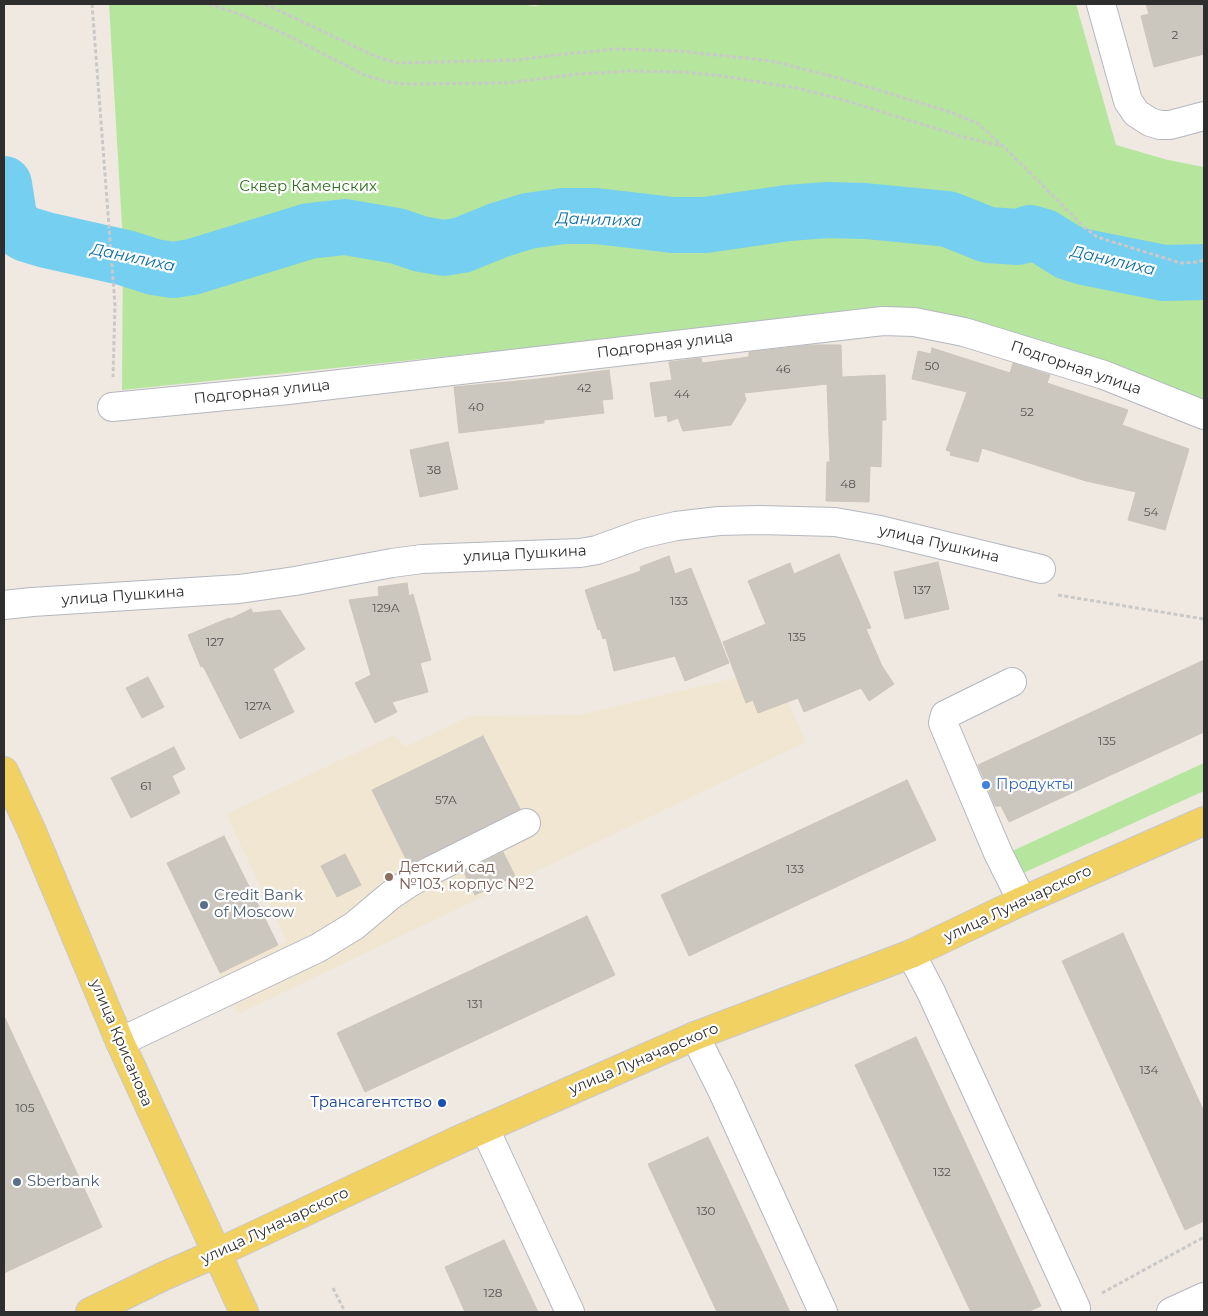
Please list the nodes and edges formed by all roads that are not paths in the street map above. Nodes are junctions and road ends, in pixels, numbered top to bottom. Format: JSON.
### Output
{"nodes":[{"id":1,"x":1101,"y":4,"type":"edge"},
{"id":2,"x":1204,"y":116,"type":"edge"},
{"id":3,"x":112,"y":407,"type":"dead end"},
{"id":4,"x":1204,"y":415,"type":"edge"},
{"id":5,"x":1041,"y":569,"type":"dead end"},
{"id":6,"x":4,"y":605,"type":"edge"},
{"id":7,"x":1012,"y":682,"type":"dead end"},
{"id":8,"x":4,"y":771,"type":"edge"},
{"id":9,"x":1204,"y":821,"type":"edge"},
{"id":10,"x":526,"y":822,"type":"dead end"},
{"id":11,"x":1022,"y":901,"type":"junction"},
{"id":12,"x":911,"y":954,"type":"junction"},
{"id":13,"x":694,"y":1036,"type":"junction"},
{"id":14,"x":120,"y":1042,"type":"junction"},
{"id":15,"x":485,"y":1129,"type":"junction"},
{"id":16,"x":217,"y":1253,"type":"junction"},
{"id":17,"x":1076,"y":1308,"type":"road end"},
{"id":18,"x":90,"y":1312,"type":"edge"},
{"id":19,"x":244,"y":1312,"type":"edge"},
{"id":20,"x":570,"y":1312,"type":"edge"},
{"id":21,"x":824,"y":1312,"type":"edge"}],
"edges":[{"from":1,"to":2,"type":"street"},
{"from":3,"to":4,"type":"street","name":"Подгорная улица"},
{"from":5,"to":6,"type":"street","name":"улица Пушкина"},
{"from":7,"to":11,"type":"street"},
{"from":8,"to":14,"type":"main road","name":"улица Крисанова"},
{"from":9,"to":11,"type":"main road","name":"улица Луначарского"},
{"from":10,"to":14,"type":"street"},
{"from":11,"to":12,"type":"main road","name":"улица Луначарского"},
{"from":12,"to":13,"type":"main road","name":"улица Луначарского"},
{"from":12,"to":17,"type":"street"},
{"from":13,"to":15,"type":"main road","name":"улица Луначарского"},
{"from":13,"to":21,"type":"street"},
{"from":14,"to":16,"type":"main road","name":"улица Крисанова"},
{"from":15,"to":16,"type":"main road","name":"улица Луначарского"},
{"from":15,"to":20,"type":"street"},
{"from":16,"to":18,"type":"main road","name":"улица Луначарского"},
{"from":16,"to":19,"type":"main road","name":"улица Крисанова"}]}
